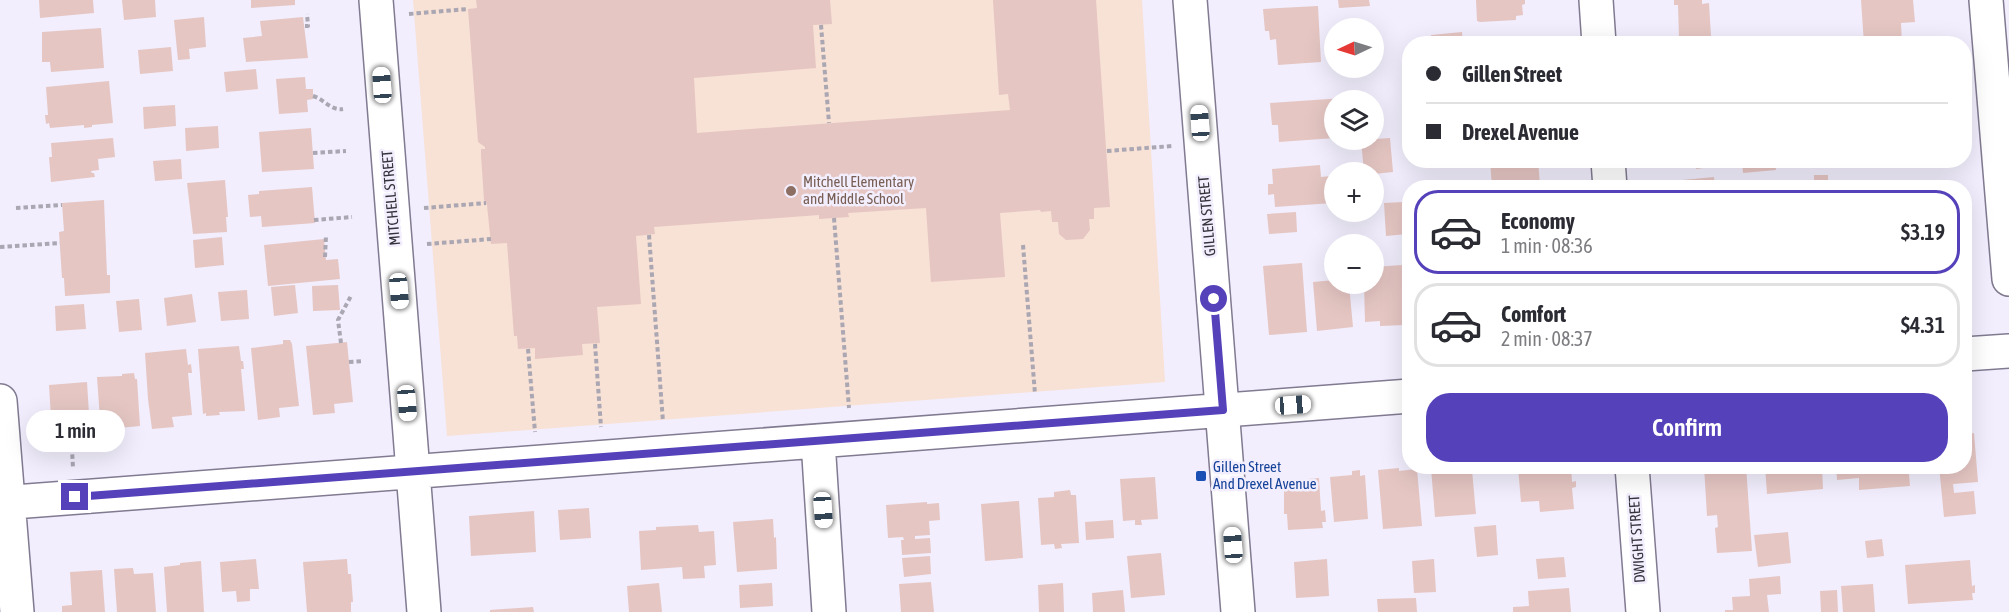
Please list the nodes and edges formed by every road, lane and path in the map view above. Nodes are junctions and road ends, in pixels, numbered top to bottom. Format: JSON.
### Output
{"nodes":[{"id":1,"x":1190,"y":0,"type":"edge"},
{"id":2,"x":1596,"y":0,"type":"edge"},
{"id":3,"x":1986,"y":0,"type":"edge"},
{"id":4,"x":376,"y":8,"type":"edge"},
{"id":5,"x":468,"y":9,"type":"dead end"},
{"id":6,"x":308,"y":14,"type":"dead end"},
{"id":7,"x":821,"y":25,"type":"dead end"},
{"id":8,"x":305,"y":26,"type":"dead end"},
{"id":9,"x":1598,"y":36,"type":"edge"},
{"id":10,"x":313,"y":96,"type":"dead end"},
{"id":11,"x":343,"y":109,"type":"dead end"},
{"id":12,"x":829,"y":123,"type":"dead end"},
{"id":13,"x":1202,"y":144,"type":"junction"},
{"id":14,"x":346,"y":151,"type":"dead end"},
{"id":15,"x":1107,"y":151,"type":"dead end"},
{"id":16,"x":313,"y":153,"type":"dead end"},
{"id":17,"x":486,"y":204,"type":"dead end"},
{"id":18,"x":62,"y":205,"type":"dead end"},
{"id":19,"x":16,"y":208,"type":"dead end"},
{"id":20,"x":424,"y":208,"type":"dead end"},
{"id":21,"x":352,"y":217,"type":"dead end"},
{"id":22,"x":834,"y":218,"type":"dead end"},
{"id":23,"x":314,"y":220,"type":"dead end"},
{"id":24,"x":649,"y":235,"type":"dead end"},
{"id":25,"x":326,"y":236,"type":"dead end"},
{"id":26,"x":491,"y":239,"type":"dead end"},
{"id":27,"x":60,"y":243,"type":"dead end"},
{"id":28,"x":427,"y":244,"type":"dead end"},
{"id":29,"x":1023,"y":245,"type":"dead end"},
{"id":30,"x":0,"y":247,"type":"edge"},
{"id":31,"x":326,"y":257,"type":"dead end"},
{"id":32,"x":2009,"y":279,"type":"edge"},
{"id":33,"x":351,"y":296,"type":"dead end"},
{"id":34,"x":341,"y":343,"type":"dead end"},
{"id":35,"x":595,"y":344,"type":"dead end"},
{"id":36,"x":528,"y":349,"type":"dead end"},
{"id":37,"x":2009,"y":351,"type":"edge"},
{"id":38,"x":1972,"y":354,"type":"edge"},
{"id":39,"x":363,"y":361,"type":"dead end"},
{"id":40,"x":349,"y":362,"type":"dead end"},
{"id":41,"x":1402,"y":397,"type":"edge"},
{"id":42,"x":0,"y":401,"type":"edge"},
{"id":43,"x":1223,"y":410,"type":"junction"},
{"id":44,"x":1037,"y":424,"type":"junction"},
{"id":45,"x":851,"y":438,"type":"junction"},
{"id":46,"x":818,"y":441,"type":"junction"},
{"id":47,"x":665,"y":453,"type":"junction"},
{"id":48,"x":603,"y":458,"type":"junction"},
{"id":49,"x":538,"y":463,"type":"junction"},
{"id":50,"x":413,"y":472,"type":"junction"},
{"id":51,"x":1633,"y":474,"type":"edge"},
{"id":52,"x":4,"y":503,"type":"edge"},
{"id":53,"x":17,"y":612,"type":"edge"},
{"id":54,"x":424,"y":612,"type":"edge"},
{"id":55,"x":830,"y":612,"type":"edge"},
{"id":56,"x":1238,"y":612,"type":"edge"},
{"id":57,"x":1643,"y":612,"type":"edge"}],
"edges":[{"from":1,"to":13,"type":"street","name":"GILLEN STREET"},
{"from":2,"to":9,"type":"street"},
{"from":3,"to":32,"type":"street"},
{"from":4,"to":5,"type":"path"},
{"from":4,"to":50,"type":"street","name":"MITCHELL STREET"},
{"from":6,"to":8,"type":"path"},
{"from":7,"to":12,"type":"path"},
{"from":10,"to":11,"type":"path"},
{"from":13,"to":15,"type":"path"},
{"from":13,"to":43,"type":"street","name":"GILLEN STREET"},
{"from":14,"to":16,"type":"path"},
{"from":17,"to":20,"type":"path"},
{"from":18,"to":19,"type":"path"},
{"from":21,"to":23,"type":"path"},
{"from":22,"to":45,"type":"path"},
{"from":24,"to":47,"type":"path"},
{"from":25,"to":31,"type":"path"},
{"from":26,"to":28,"type":"path"},
{"from":27,"to":30,"type":"path"},
{"from":29,"to":44,"type":"path"},
{"from":33,"to":34,"type":"path"},
{"from":35,"to":48,"type":"path"},
{"from":36,"to":49,"type":"path"},
{"from":37,"to":38,"type":"street"},
{"from":39,"to":40,"type":"path"},
{"from":41,"to":43,"type":"street"},
{"from":42,"to":52,"type":"street"},
{"from":43,"to":44,"type":"street"},
{"from":43,"to":56,"type":"street","name":"GILLEN STREET"},
{"from":44,"to":45,"type":"street"},
{"from":45,"to":46,"type":"street"},
{"from":46,"to":47,"type":"street"},
{"from":46,"to":55,"type":"street"},
{"from":47,"to":48,"type":"street"},
{"from":48,"to":49,"type":"street"},
{"from":49,"to":50,"type":"street"},
{"from":50,"to":52,"type":"street"},
{"from":50,"to":54,"type":"street","name":"MITCHELL STREET"},
{"from":51,"to":57,"type":"street","name":"DWIGHT STREET"},
{"from":52,"to":53,"type":"street"}]}
